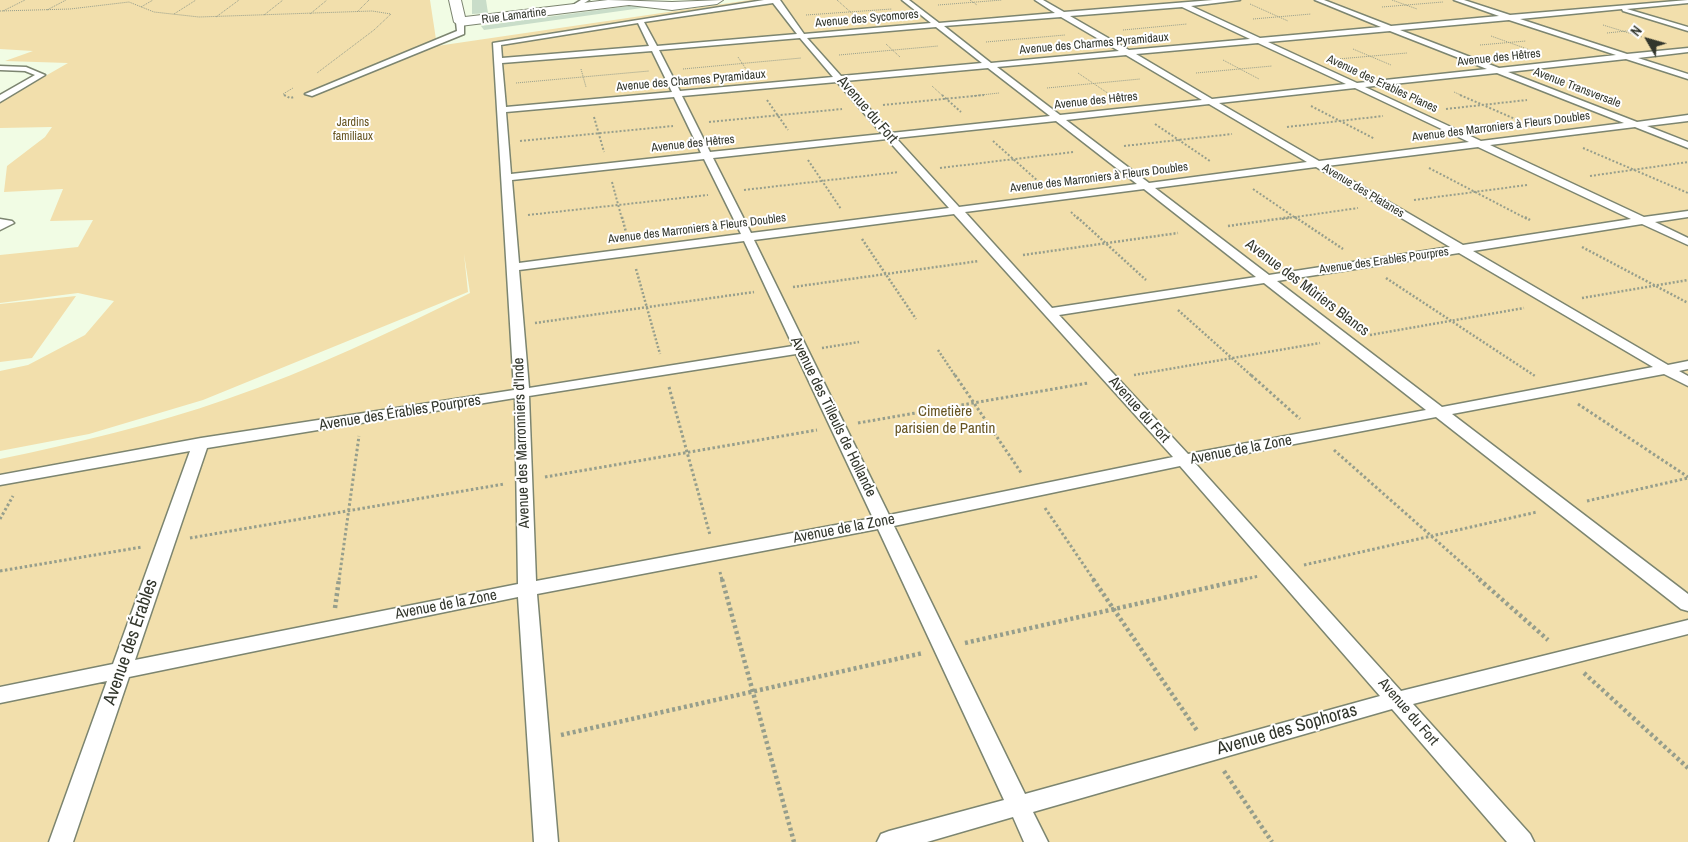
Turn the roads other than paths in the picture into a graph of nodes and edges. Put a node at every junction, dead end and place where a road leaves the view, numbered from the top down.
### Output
1 (455, 0) edge
2 (717, 0) edge
3 (776, 0) edge
4 (904, 0) edge
5 (1038, 0) edge
6 (1174, 0) edge
7 (1237, 0) edge
8 (1318, 0) edge
9 (1457, 0) edge
10 (1591, 0) edge
11 (1688, 1) edge
12 (583, 4) edge
13 (1183, 4) junction
14 (1616, 8) junction
15 (1062, 14) junction
16 (1509, 18) junction
17 (640, 21) junction
18 (460, 22) junction
19 (937, 24) junction
20 (1390, 29) junction
21 (1688, 29) edge
22 (801, 35) junction
23 (1262, 41) junction
24 (654, 48) junction
25 (1688, 50) edge
26 (1128, 53) junction
27 (1629, 57) junction
28 (498, 61) junction
29 (990, 66) junction
30 (0, 68) edge
31 (1498, 71) junction
32 (1688, 78) edge
33 (840, 79) junction
34 (1356, 86) junction
35 (309, 94) road end
36 (678, 95) junction
37 (0, 99) edge
38 (1211, 101) junction
39 (502, 110) junction
40 (1058, 118) junction
41 (1688, 118) edge
42 (1636, 125) junction
43 (889, 136) junction
44 (1478, 143) junction
45 (1688, 145) edge
46 (705, 155) junction
47 (1318, 164) junction
48 (507, 176) junction
49 (1145, 186) junction
50 (957, 211) junction
51 (1688, 214) edge
52 (1642, 220) junction
53 (0, 222) edge
54 (0, 227) edge
55 (747, 236) junction
56 (1688, 242) edge
57 (1462, 249) junction
58 (513, 268) junction
59 (1268, 278) junction
60 (1050, 312) junction
61 (800, 350) junction
62 (1688, 365) edge
63 (1667, 369) junction
64 (1688, 382) edge
65 (522, 395) junction
66 (1441, 412) junction
67 (201, 443) junction
68 (1184, 460) junction
69 (0, 480) edge
70 (884, 522) junction
71 (526, 589) junction
72 (1688, 604) edge
73 (1688, 627) edge
74 (121, 672) junction
75 (0, 695) edge
76 (1396, 700) junction
77 (1019, 805) junction
78 (61, 842) edge
79 (546, 842) edge
80 (889, 842) edge
81 (1036, 842) edge
82 (1522, 842) edge

1 - 18 street
2 - 12 street, Rue Lamartine
3 - 17 lane
3 - 22 lane, Avenue du Fort
4 - 19 lane, Avenue des Mûriers Blancs
5 - 15 lane, Avenue des Platanes
6 - 13 lane, Avenue des Erables Planes
7 - 13 lane, Avenue des Sycomores
8 - 20 lane, Avenue Transversale
9 - 16 lane
10 - 14 lane
11 - 14 lane, Avenue des Charmes Pyramidaux
12 - 18 street, Rue Lamartine
13 - 15 lane, Avenue des Sycomores
13 - 23 lane, Avenue des Erables Planes
14 - 16 lane, Avenue des Charmes Pyramidaux
14 - 21 lane
15 - 19 lane, Avenue des Sycomores
15 - 26 lane, Avenue des Platanes
16 - 20 lane, Avenue des Charmes Pyramidaux
16 - 27 lane
17 - 24 lane, Avenue des Tilleuls de Hollande
17 - 28 lane, Avenue des Marronniers d'Inde
18 - 35 lane
19 - 22 lane, Avenue des Sycomores
19 - 29 lane, Avenue des Mûriers Blancs
20 - 23 lane, Avenue des Charmes Pyramidaux
20 - 31 lane, Avenue Transversale
22 - 24 lane, Avenue des Sycomores
22 - 33 lane, Avenue du Fort
23 - 26 lane, Avenue des Charmes Pyramidaux
23 - 34 lane, Avenue des Erables Planes
24 - 28 lane, Avenue des Sycomores
24 - 36 lane, Avenue des Tilleuls de Hollande
25 - 27 lane, Avenue des Hêtres
26 - 29 lane, Avenue des Charmes Pyramidaux
26 - 38 lane, Avenue des Platanes
27 - 31 lane, Avenue des Hêtres
27 - 32 lane
28 - 39 lane, Avenue des Marronniers d'Inde
29 - 33 lane, Avenue des Charmes Pyramidaux
29 - 40 lane, Avenue des Mûriers Blancs
30 - 37 lane
31 - 34 lane, Avenue des Hêtres
31 - 42 lane, Avenue Transversale
33 - 36 lane, Avenue des Charmes Pyramidaux
33 - 43 lane, Avenue du Fort
34 - 38 lane, Avenue des Hêtres
34 - 44 lane, Avenue des Erables Planes
36 - 39 lane, Avenue des Charmes Pyramidaux
36 - 46 lane, Avenue des Tilleuls de Hollande
38 - 40 lane, Avenue des Hêtres
38 - 47 lane, Avenue des Platanes
39 - 48 lane, Avenue des Marronniers d'Inde
40 - 43 lane, Avenue des Hêtres
40 - 49 lane, Avenue des Mûriers Blancs
41 - 42 lane, Avenue des Marroniers à Fleurs Doubles
42 - 44 lane, Avenue des Marroniers à Fleurs Doubles
42 - 45 lane, Avenue Transversale
43 - 46 lane, Avenue des Hêtres
43 - 50 lane, Avenue du Fort
44 - 47 lane, Avenue des Marroniers à Fleurs Doubles
44 - 52 lane, Avenue des Erables Planes
46 - 48 lane, Avenue des Hêtres
46 - 55 lane, Avenue des Tilleuls de Hollande
47 - 49 lane, Avenue des Marroniers à Fleurs Doubles
47 - 57 lane, Avenue des Platanes
48 - 58 lane, Avenue des Marronniers d'Inde
49 - 50 lane, Avenue des Marroniers à Fleurs Doubles
49 - 59 lane, Avenue des Mûriers Blancs
50 - 55 lane, Avenue des Marroniers à Fleurs Doubles
50 - 60 lane, Avenue du Fort
51 - 52 lane, Avenue des Erables Pourpres
52 - 56 lane, Avenue des Erables Planes
52 - 57 lane, Avenue des Erables Pourpres
53 - 54 lane
55 - 58 lane, Avenue des Marroniers à Fleurs Doubles
55 - 61 lane, Avenue des Tilleuls de Hollande
57 - 59 lane, Avenue des Erables Pourpres
57 - 63 lane, Avenue des Platanes
58 - 65 lane, Avenue des Marronniers d'Inde
59 - 60 lane, Avenue des Erables Pourpres
59 - 66 lane, Avenue des Mûriers Blancs
60 - 68 lane, Avenue du Fort
61 - 65 lane, Avenue des Érables Pourpres
61 - 70 lane, Avenue des Tilleuls de Hollande
62 - 63 lane, Avenue de la Zone
63 - 64 lane, Avenue des Platanes
63 - 66 lane, Avenue de la Zone
65 - 67 lane, Avenue des Érables Pourpres
65 - 71 lane, Avenue des Marronniers d'Inde
66 - 68 lane, Avenue de la Zone
66 - 72 lane, Avenue des Mûriers Blancs
67 - 69 lane, Avenue des Érables Pourpres
67 - 74 lane, Avenue des Érables
68 - 70 lane, Avenue de la Zone
68 - 76 lane, Avenue du Fort
70 - 71 lane, Avenue de la Zone
70 - 77 lane, Avenue des Tilleuls de Hollande
71 - 74 lane, Avenue de la Zone
71 - 79 lane, Avenue des Marronniers d'Inde
73 - 76 lane, Avenue des Sophoras
74 - 75 lane, Avenue de la Zone
74 - 78 lane, Avenue des Érables
76 - 77 lane, Avenue des Sophoras
76 - 82 lane, Avenue du Fort
77 - 80 lane, Avenue des Sophoras
77 - 81 lane, Avenue des Tilleuls de Hollande

